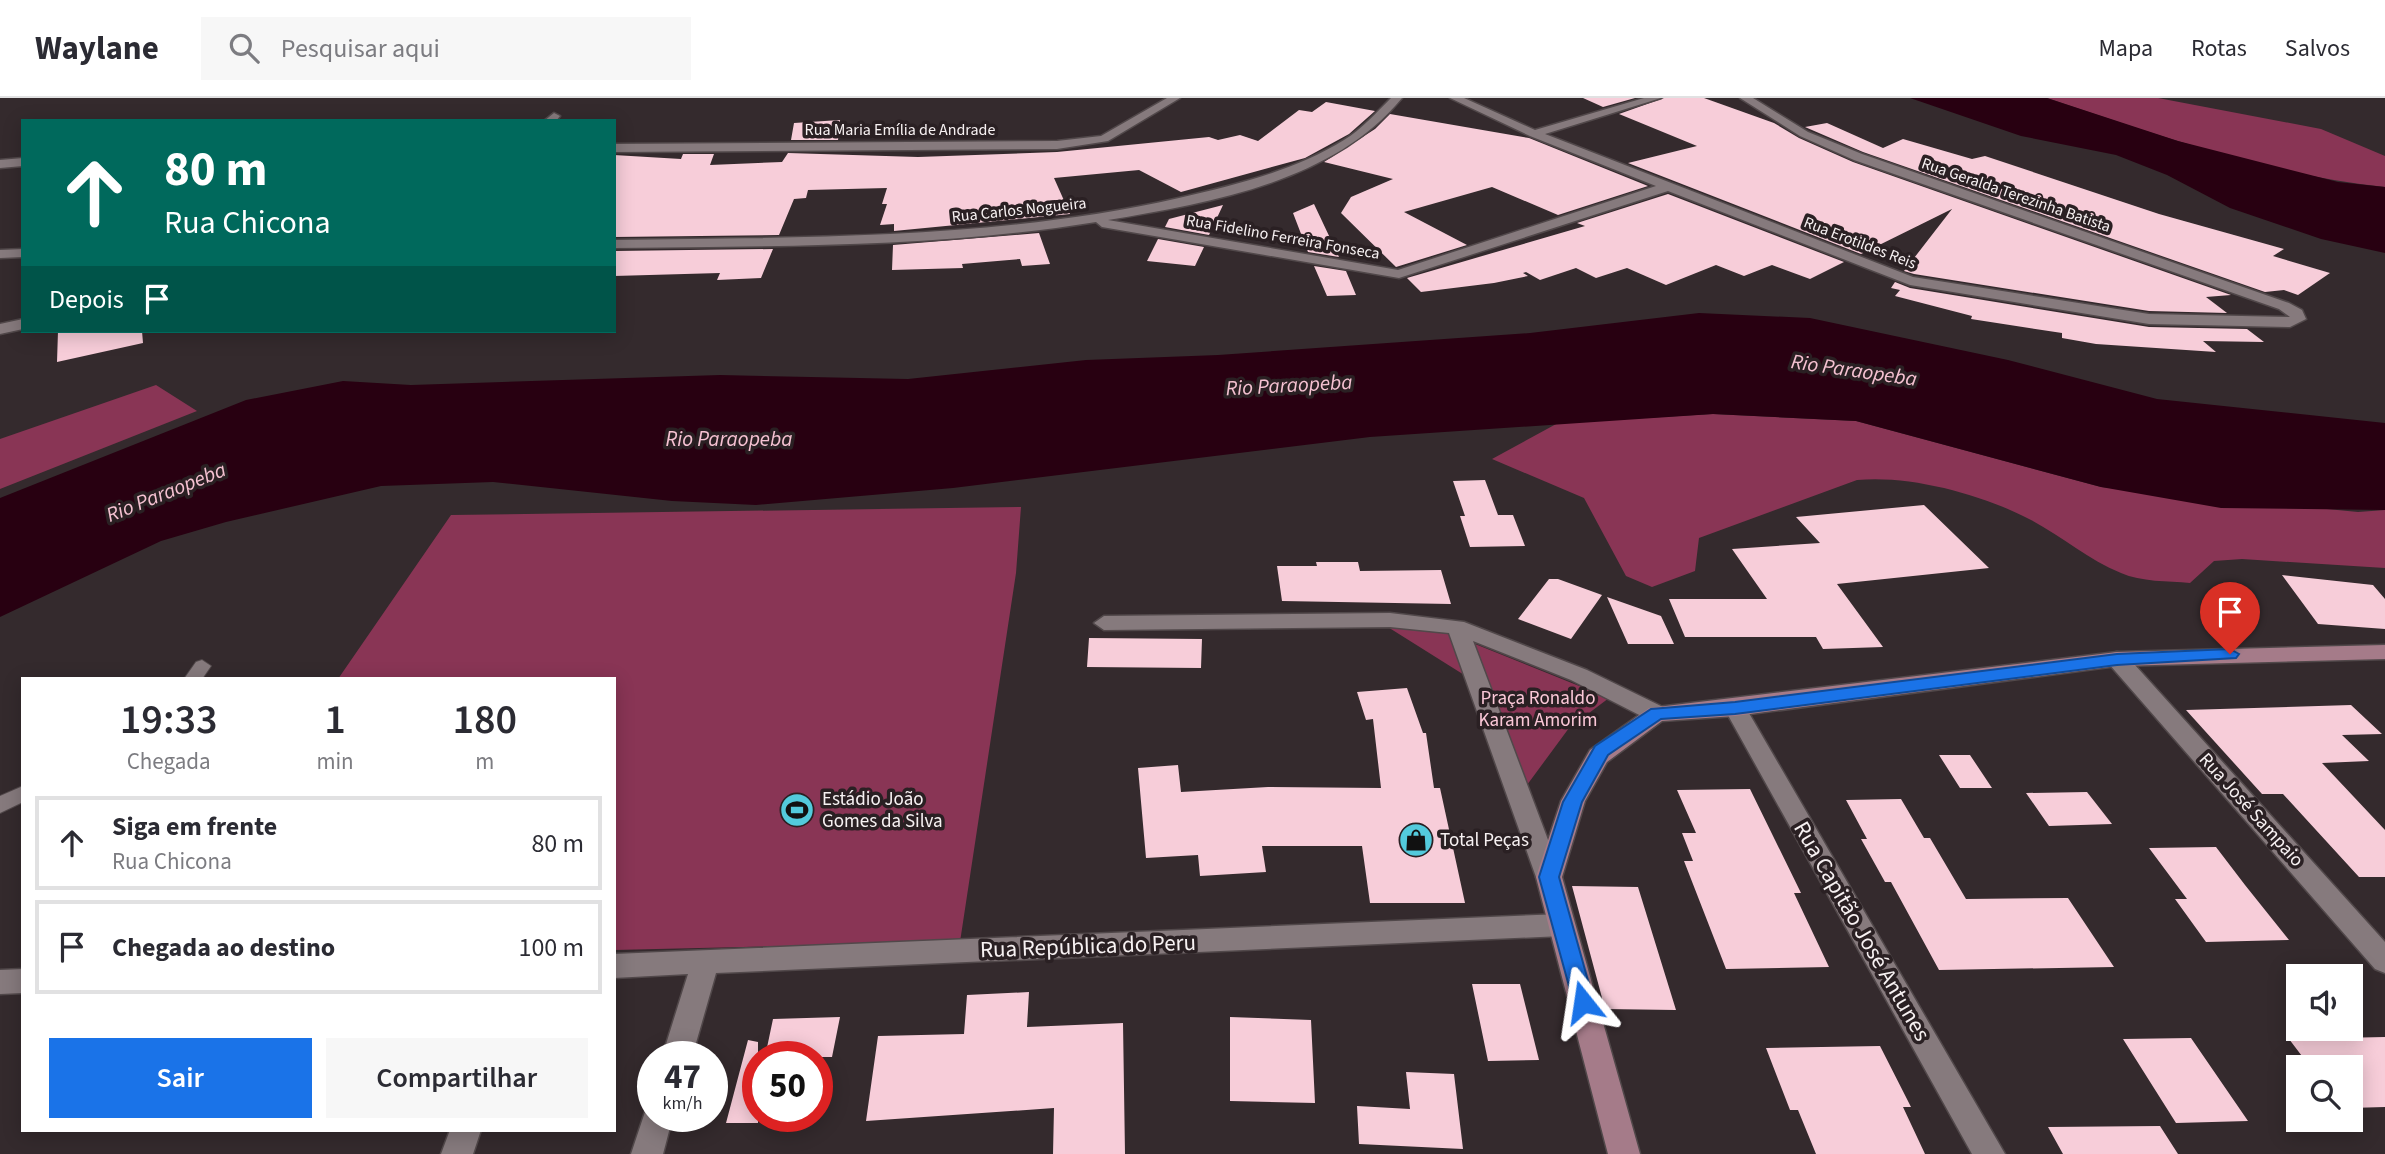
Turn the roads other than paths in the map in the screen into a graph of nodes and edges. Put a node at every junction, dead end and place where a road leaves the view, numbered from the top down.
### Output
1 (1175, 98) edge
2 (1397, 98) edge
3 (1455, 98) edge
4 (1656, 98) edge
5 (1745, 98) edge
6 (1534, 134) junction
7 (616, 148) edge
8 (21, 162) edge
9 (0, 164) edge
10 (1670, 186) junction
11 (1087, 220) junction
12 (616, 244) edge
13 (21, 253) edge
14 (0, 254) edge
15 (2284, 306) joint
16 (21, 324) edge
17 (0, 329) edge
18 (1104, 623) dead end
19 (1457, 627) junction
20 (2385, 652) edge
21 (2117, 659) junction
22 (1735, 708) junction
23 (1657, 714) junction
24 (21, 794) edge
25 (0, 805) edge
26 (1549, 877) junction
27 (1562, 925) junction
28 (706, 961) junction
29 (2385, 961) edge
30 (616, 966) edge
31 (21, 981) edge
32 (0, 982) edge
33 (682, 1041) edge
34 (465, 1132) edge
35 (654, 1132) edge
36 (457, 1154) edge
37 (647, 1154) edge
38 (1625, 1154) edge
39 (1989, 1154) edge

1 - 7 street, Rua Maria Emília de Andrade
2 - 11 street, Rua Carlos Nogueira
3 - 6 street, Rua Erotildes Reis
4 - 6 street
5 - 15 street, Rua Geralda Terezinha Batista
6 - 10 street, Rua Erotildes Reis
8 - 9 street
10 - 11 street, Rua Fidelino Ferreira Fonseca
10 - 15 street, Rua Erotildes Reis
11 - 12 street, Rua Carlos Nogueira
13 - 14 street
16 - 17 street
18 - 19 street
19 - 23 street
19 - 26 street
20 - 21 main road
21 - 22 main road
21 - 29 street, Rua José Sampaio
22 - 23 main road
22 - 39 street, Rua Capitão José Antunes
23 - 26 main road
24 - 25 lane
26 - 27 main road
27 - 28 street, Rua República do Peru
27 - 38 main road
28 - 30 street, Rua República do Peru
28 - 33 street
31 - 32 street
34 - 36 street
35 - 37 street

